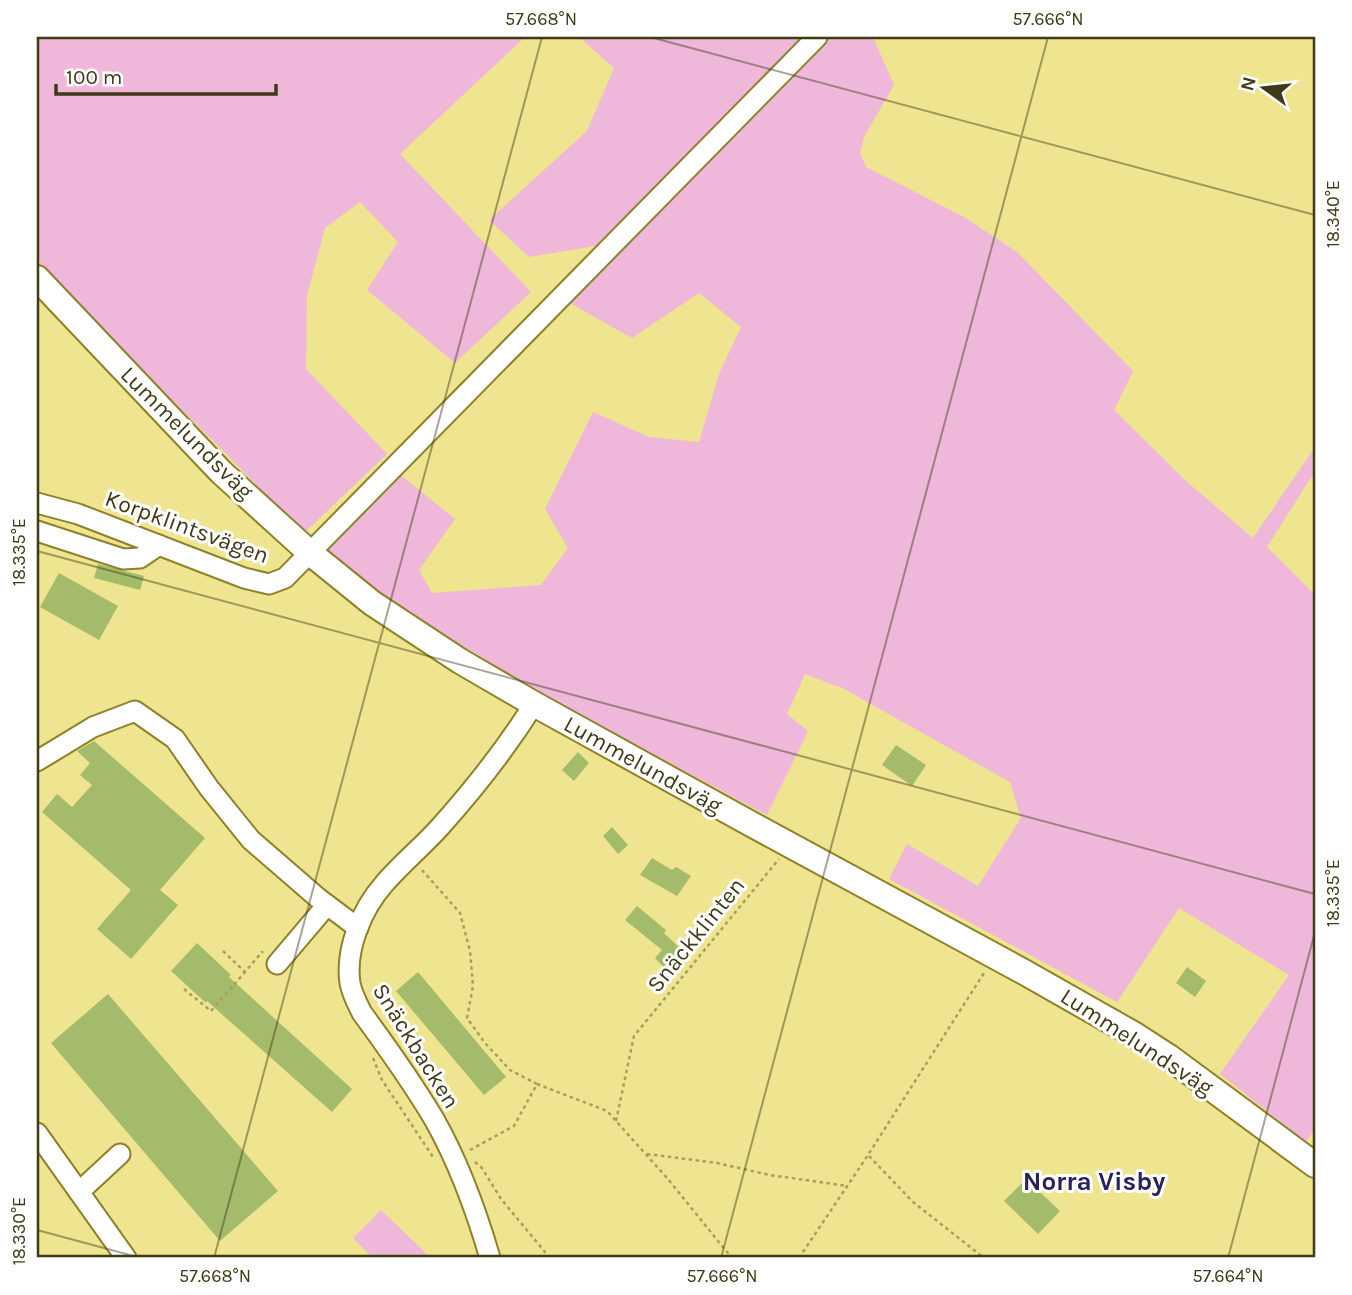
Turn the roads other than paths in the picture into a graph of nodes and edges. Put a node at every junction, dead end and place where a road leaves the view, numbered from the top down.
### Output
1 (817, 37) edge
2 (37, 278) edge
3 (37, 503) edge
4 (78, 514) junction
5 (37, 531) edge
6 (65, 540) junction
7 (159, 545) junction
8 (309, 552) junction
9 (534, 704) junction
10 (37, 761) edge
11 (327, 905) junction
12 (358, 928) junction
13 (277, 964) road end
14 (37, 1133) edge
15 (120, 1154) dead end
16 (1315, 1165) edge
17 (79, 1192) junction
18 (126, 1258) edge
19 (490, 1258) edge

1 - 8 street, Korpklintsvägen
2 - 8 main road, Lummelundsväg
3 - 4 street, Korpklintsvägen
4 - 6 street
4 - 7 street, Korpklintsvägen
5 - 6 street
6 - 7 street
7 - 8 street, Korpklintsvägen
8 - 9 main road, Lummelundsväg
9 - 12 street, Snäckbacken
9 - 16 main road, Lummelundsväg
10 - 11 street
11 - 12 street
11 - 13 street
12 - 19 street, Snäckbacken
14 - 17 street
15 - 17 street
17 - 18 street

